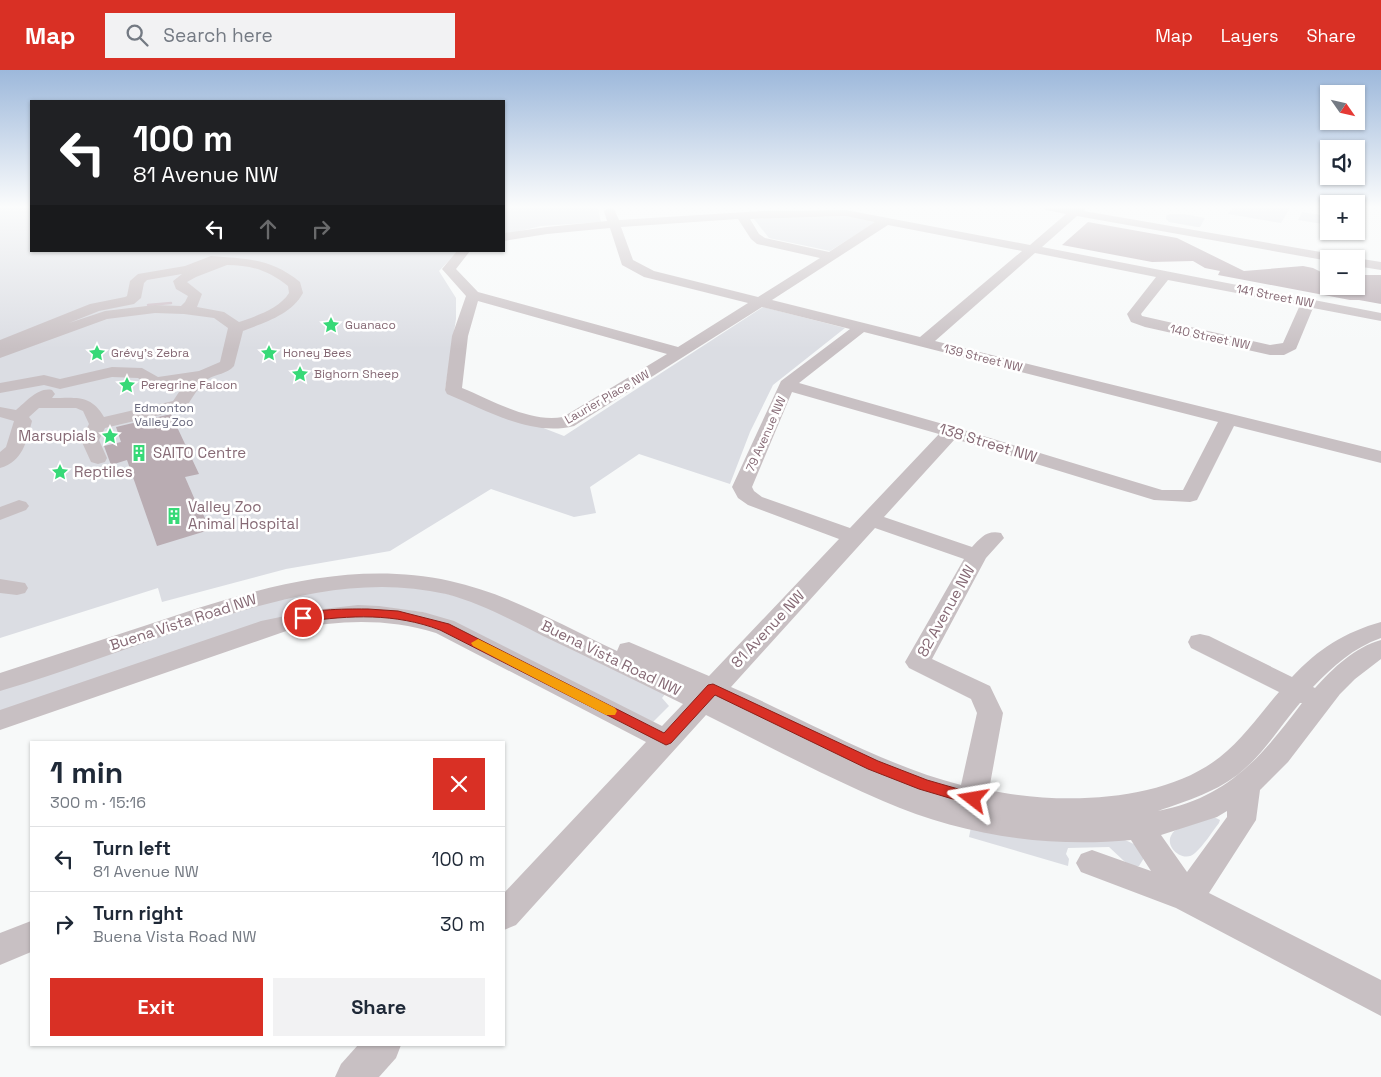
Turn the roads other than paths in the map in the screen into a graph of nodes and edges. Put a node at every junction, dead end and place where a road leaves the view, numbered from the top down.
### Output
1 (461, 255) edge
2 (625, 255) edge
3 (825, 255) edge
4 (1027, 255) edge
5 (1065, 255) edge
6 (830, 256) joint
7 (218, 257) edge
8 (1365, 263) edge
9 (1381, 266) edge
10 (1165, 274) junction
11 (473, 295) junction
12 (760, 300) junction
13 (1308, 303) junction
14 (190, 305) junction
15 (122, 308) junction
16 (1381, 317) edge
17 (862, 327) junction
18 (236, 328) junction
19 (49, 330) junction
20 (922, 343) junction
21 (0, 346) edge
22 (0, 353) edge
23 (680, 353) junction
24 (202, 376) junction
25 (60, 384) junction
26 (787, 385) junction
27 (0, 388) edge
28 (35, 403) junction
29 (0, 412) edge
30 (19, 416) junction
31 (1228, 419) junction
32 (98, 424) junction
33 (951, 432) junction
34 (1381, 457) edge
35 (98, 458) dead end
36 (0, 462) edge
37 (862, 528) junction
38 (993, 538) dead end
39 (976, 556) junction
40 (1381, 630) edge
41 (1200, 642) dead end
42 (1381, 648) edge
43 (0, 669) edge
44 (0, 682) edge
45 (707, 695) junction
46 (1308, 695) junction
47 (0, 720) edge
48 (666, 740) junction
49 (1246, 787) junction
50 (973, 799) junction
51 (1131, 816) junction
52 (1092, 863) dead end
53 (1187, 898) junction
54 (505, 914) edge
55 (1381, 999) edge
56 (382, 1046) edge
57 (354, 1077) edge

1 - 11 street
2 - 12 street, 139 Street NW
3 - 6 street
4 - 20 street
5 - 10 street, 141 Street NW
6 - 12 street, Laurier Place NW
7 - 14 street
7 - 15 street
7 - 18 street
8 - 9 street
10 - 13 street, 141 Street NW
10 - 13 street, 140 Street NW
11 - 23 street
11 - 23 street, Laurier Place NW
12 - 17 street, 139 Street NW
12 - 23 street, Laurier Place NW
13 - 16 street, 141 Street NW
14 - 15 street
14 - 18 street
15 - 19 street
17 - 20 street, 139 Street NW
17 - 26 street, 79 Avenue NW
18 - 24 street
19 - 21 street
19 - 22 street
20 - 31 street, 139 Street NW
24 - 25 street
24 - 32 street
25 - 27 street
25 - 28 street
26 - 33 street, 138 Street NW
26 - 37 street, 79 Avenue NW
28 - 30 street
28 - 32 street
29 - 30 street
30 - 36 street
31 - 33 street, 138 Street NW
31 - 34 street, 139 Street NW
32 - 35 street
33 - 37 street, 81 Avenue NW
37 - 39 street
37 - 45 street, 81 Avenue NW
38 - 39 street, 82 Avenue NW
39 - 50 street, 82 Avenue NW
40 - 46 street, Buena Vista Road NW
41 - 46 street
42 - 46 street, Buena Vista Road NW
43 - 45 street, Buena Vista Road NW
44 - 45 street, Buena Vista Road NW
45 - 48 street, 81 Avenue NW
45 - 50 street, Buena Vista Road NW
45 - 51 street, Buena Vista Road NW
46 - 49 street, Buena Vista Road NW
46 - 51 street, Buena Vista Road NW
47 - 48 street, Buena Vista Road NW
48 - 54 street, 81 Avenue NW
49 - 51 street, Buena Vista Road NW
49 - 53 street
50 - 51 street, Buena Vista Road NW
51 - 53 street
52 - 53 street
53 - 55 street
56 - 57 street

